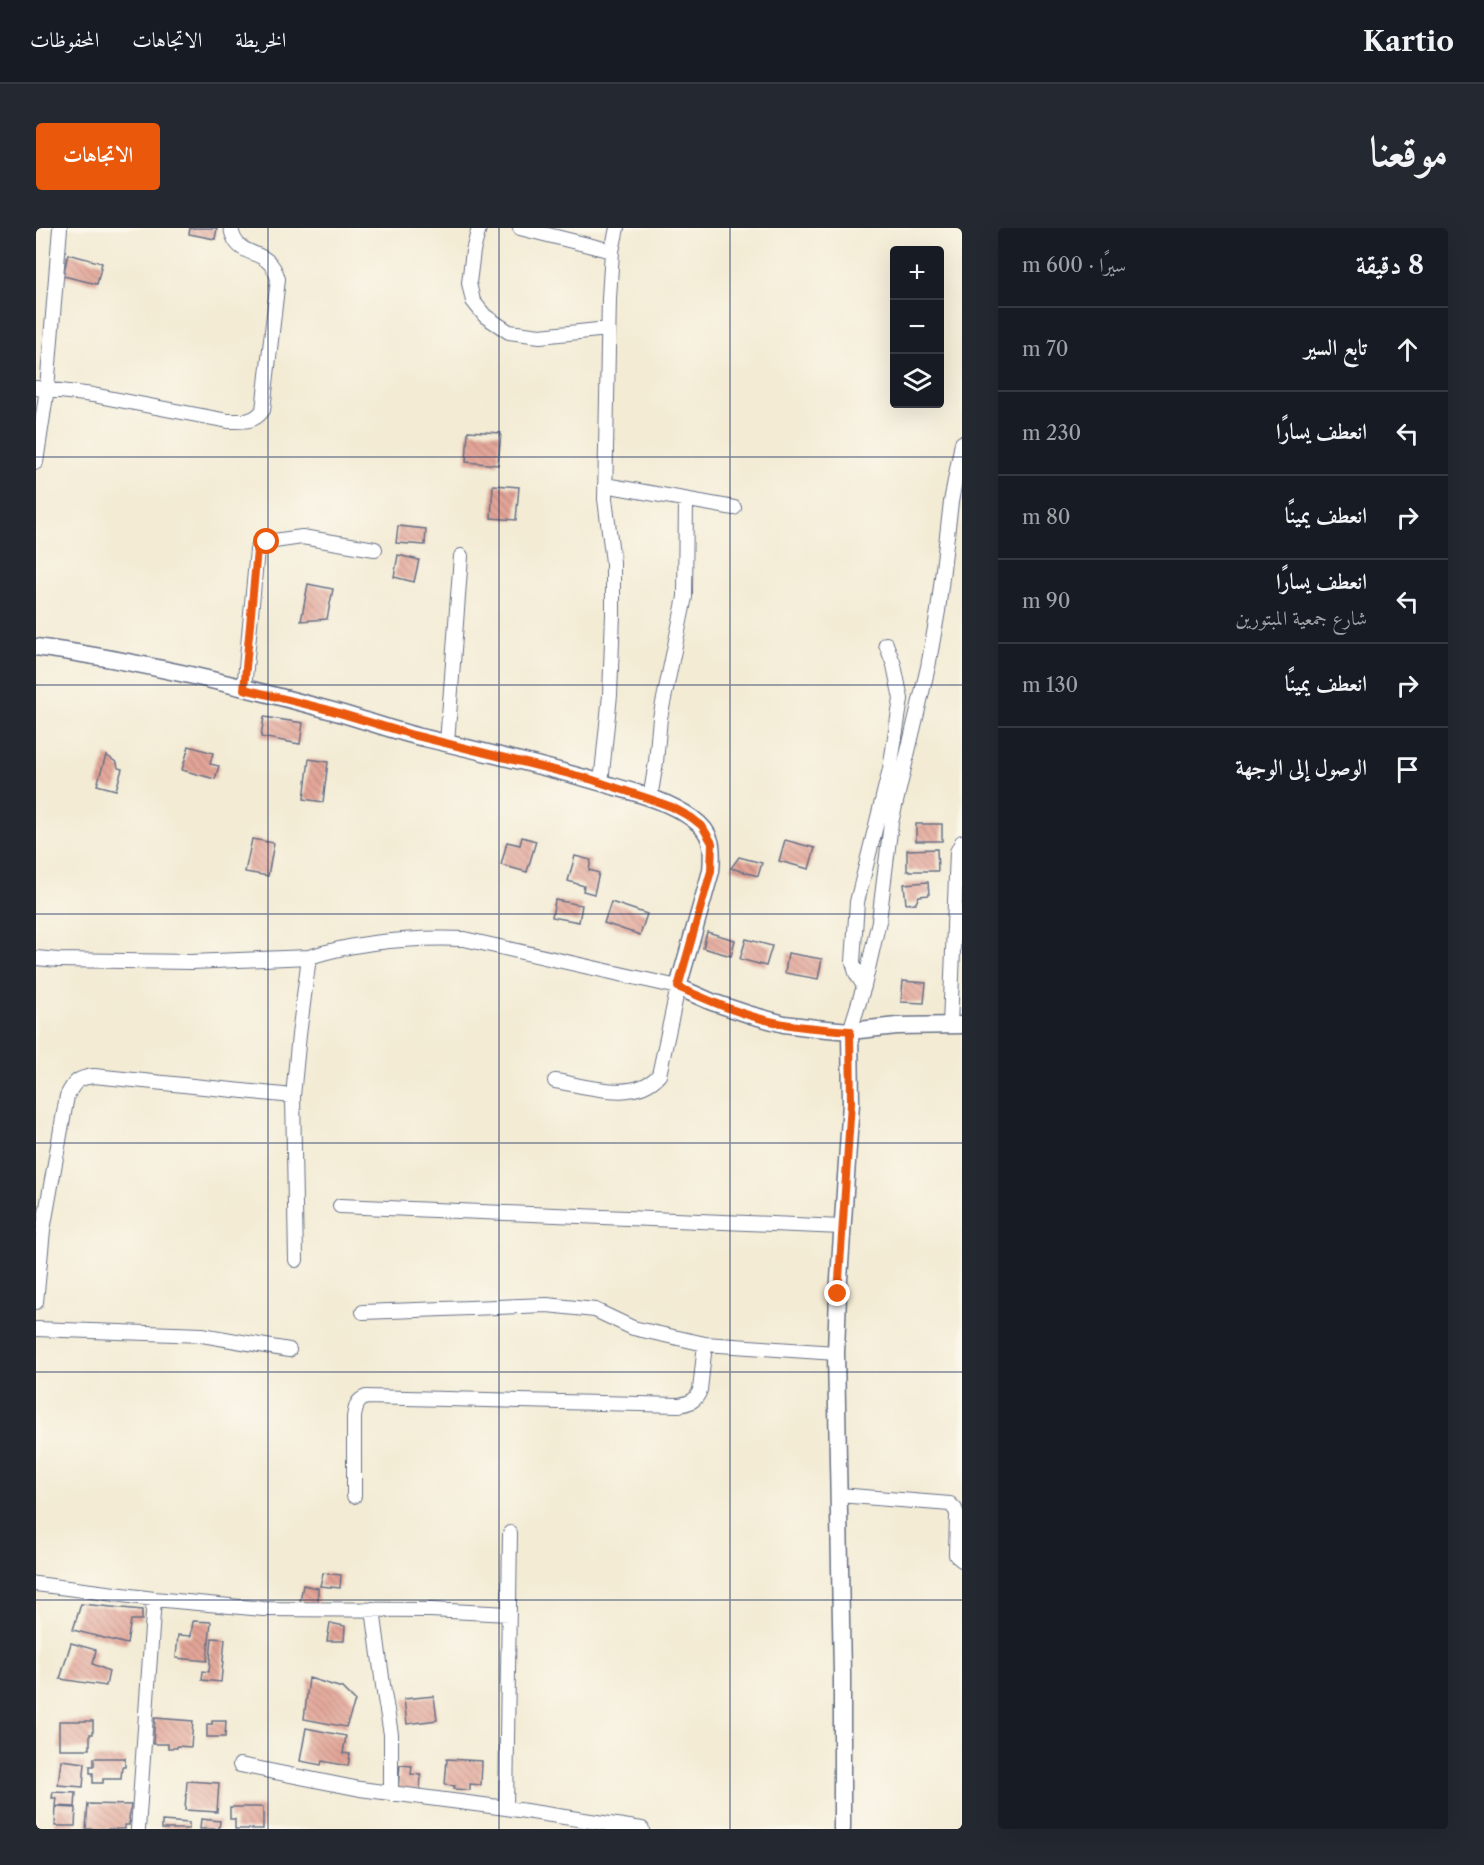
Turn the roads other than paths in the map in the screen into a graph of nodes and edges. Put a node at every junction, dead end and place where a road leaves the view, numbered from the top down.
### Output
1 (60, 228) edge
2 (231, 228) edge
3 (479, 228) edge
4 (519, 228) edge
5 (617, 228) edge
6 (612, 251) junction
7 (608, 329) junction
8 (41, 388) edge
9 (962, 443) edge
10 (36, 462) edge
11 (605, 485) junction
12 (686, 500) junction
13 (734, 508) dead end
14 (375, 549) dead end
15 (461, 556) dead end
16 (886, 644) dead end
17 (36, 647) edge
18 (244, 689) junction
19 (447, 743) junction
20 (601, 783) junction
21 (650, 799) junction
22 (962, 842) edge
23 (309, 957) junction
24 (36, 958) edge
25 (864, 986) junction
26 (678, 987) junction
27 (956, 1025) edge
28 (850, 1031) junction
29 (555, 1081) dead end
30 (293, 1096) junction
31 (340, 1206) dead end
32 (842, 1227) junction
33 (39, 1230) edge
34 (296, 1260) dead end
35 (36, 1302) edge
36 (363, 1312) dead end
37 (36, 1329) edge
38 (705, 1344) junction
39 (289, 1350) dead end
40 (836, 1353) junction
41 (839, 1495) junction
42 (354, 1496) dead end
43 (510, 1533) dead end
44 (962, 1560) edge
45 (36, 1584) edge
46 (154, 1599) junction
47 (372, 1610) junction
48 (509, 1614) junction
49 (240, 1765) dead end
50 (392, 1794) junction
51 (506, 1808) junction
52 (138, 1829) edge
53 (642, 1829) edge
54 (842, 1829) edge

1 - 8 street
2 - 8 street
3 - 7 street
4 - 6 street
5 - 6 street
6 - 7 street
7 - 11 street
8 - 10 street
9 - 25 street
11 - 12 street
11 - 20 street
12 - 13 street
12 - 21 street
14 - 18 street
15 - 19 street
16 - 25 street
17 - 18 street
18 - 19 street
19 - 20 street
20 - 21 street
21 - 26 street
22 - 27 street
23 - 24 street
23 - 26 street
23 - 30 street
25 - 28 street
26 - 28 street
26 - 29 street
27 - 28 street
28 - 32 street
30 - 33 street
30 - 34 street
31 - 32 street
32 - 40 street
33 - 35 street
36 - 38 street
37 - 39 street
38 - 40 street
38 - 42 street
40 - 41 street
41 - 44 street
41 - 54 street
43 - 48 street
45 - 46 street
46 - 47 street
46 - 52 street
47 - 48 street
47 - 50 street
48 - 51 street
49 - 50 street
50 - 51 street
51 - 53 street

